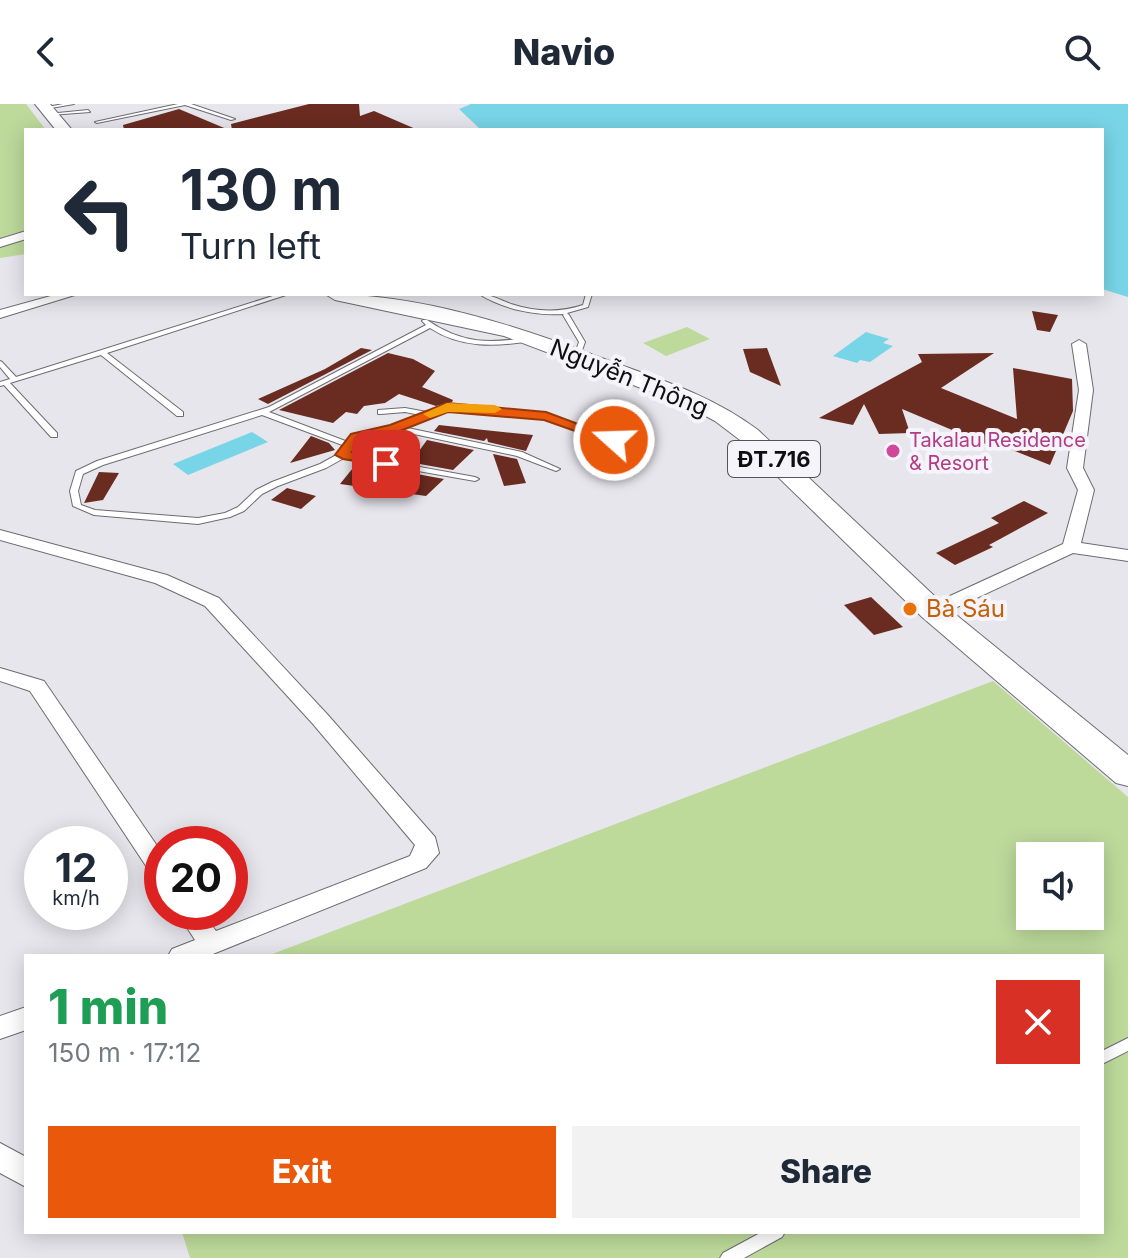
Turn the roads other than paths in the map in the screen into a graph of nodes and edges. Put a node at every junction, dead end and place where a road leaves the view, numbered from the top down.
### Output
1 (72, 104) edge
2 (186, 104) edge
3 (83, 106) edge
4 (46, 109) edge
5 (88, 111) junction
6 (233, 119) dead end
7 (97, 122) junction
8 (62, 128) edge
9 (100, 128) edge
10 (24, 236) edge
11 (0, 243) edge
12 (24, 250) edge
13 (0, 254) edge
14 (63, 296) edge
15 (280, 296) edge
16 (346, 296) edge
17 (486, 296) edge
18 (588, 296) edge
19 (3, 310) edge
20 (566, 315) junction
21 (429, 318) junction
22 (1079, 344) dead end
23 (103, 353) junction
24 (577, 356) junction
25 (0, 363) edge
26 (7, 382) edge
27 (262, 412) junction
28 (381, 412) dead end
29 (180, 414) dead end
30 (428, 415) junction
31 (395, 428) junction
32 (54, 435) dead end
33 (614, 440) dead end
34 (349, 445) junction
35 (343, 455) junction
36 (556, 469) dead end
37 (475, 479) dead end
38 (0, 535) edge
39 (1071, 547) junction
40 (1128, 556) edge
41 (933, 611) junction
42 (0, 674) edge
43 (1128, 774) edge
44 (144, 845) edge
45 (201, 930) edge
46 (211, 944) junction
47 (186, 954) edge
48 (24, 1019) edge
49 (0, 1028) edge
50 (1128, 1044) edge
51 (1104, 1057) edge
52 (0, 1157) edge
53 (24, 1172) edge
54 (773, 1234) edge
55 (728, 1258) edge

1 - 4 lane
2 - 6 lane
2 - 7 lane
3 - 5 lane
4 - 5 lane
4 - 8 main road
5 - 7 lane
7 - 9 lane
10 - 11 street
12 - 13 street
14 - 19 street
15 - 23 lane
16 - 21 main road, Nguyễn Thông / ĐT.716
17 - 20 lane
18 - 20 lane
20 - 24 lane
21 - 24 main road, Nguyễn Thông / ĐT.716
21 - 27 lane
22 - 39 street
23 - 26 lane
23 - 29 lane
24 - 41 main road, Nguyễn Thông / ĐT.716
25 - 26 lane
26 - 32 lane
27 - 34 lane
27 - 35 lane
28 - 30 lane
30 - 31 lane
30 - 33 lane
31 - 34 lane
31 - 36 lane
34 - 35 lane
35 - 37 lane
38 - 46 street
39 - 40 street
39 - 41 street
41 - 43 main road, Nguyễn Thông / ĐT.716
42 - 44 street
45 - 46 street
46 - 47 street
48 - 49 street
50 - 51 lane
52 - 53 street
54 - 55 lane

